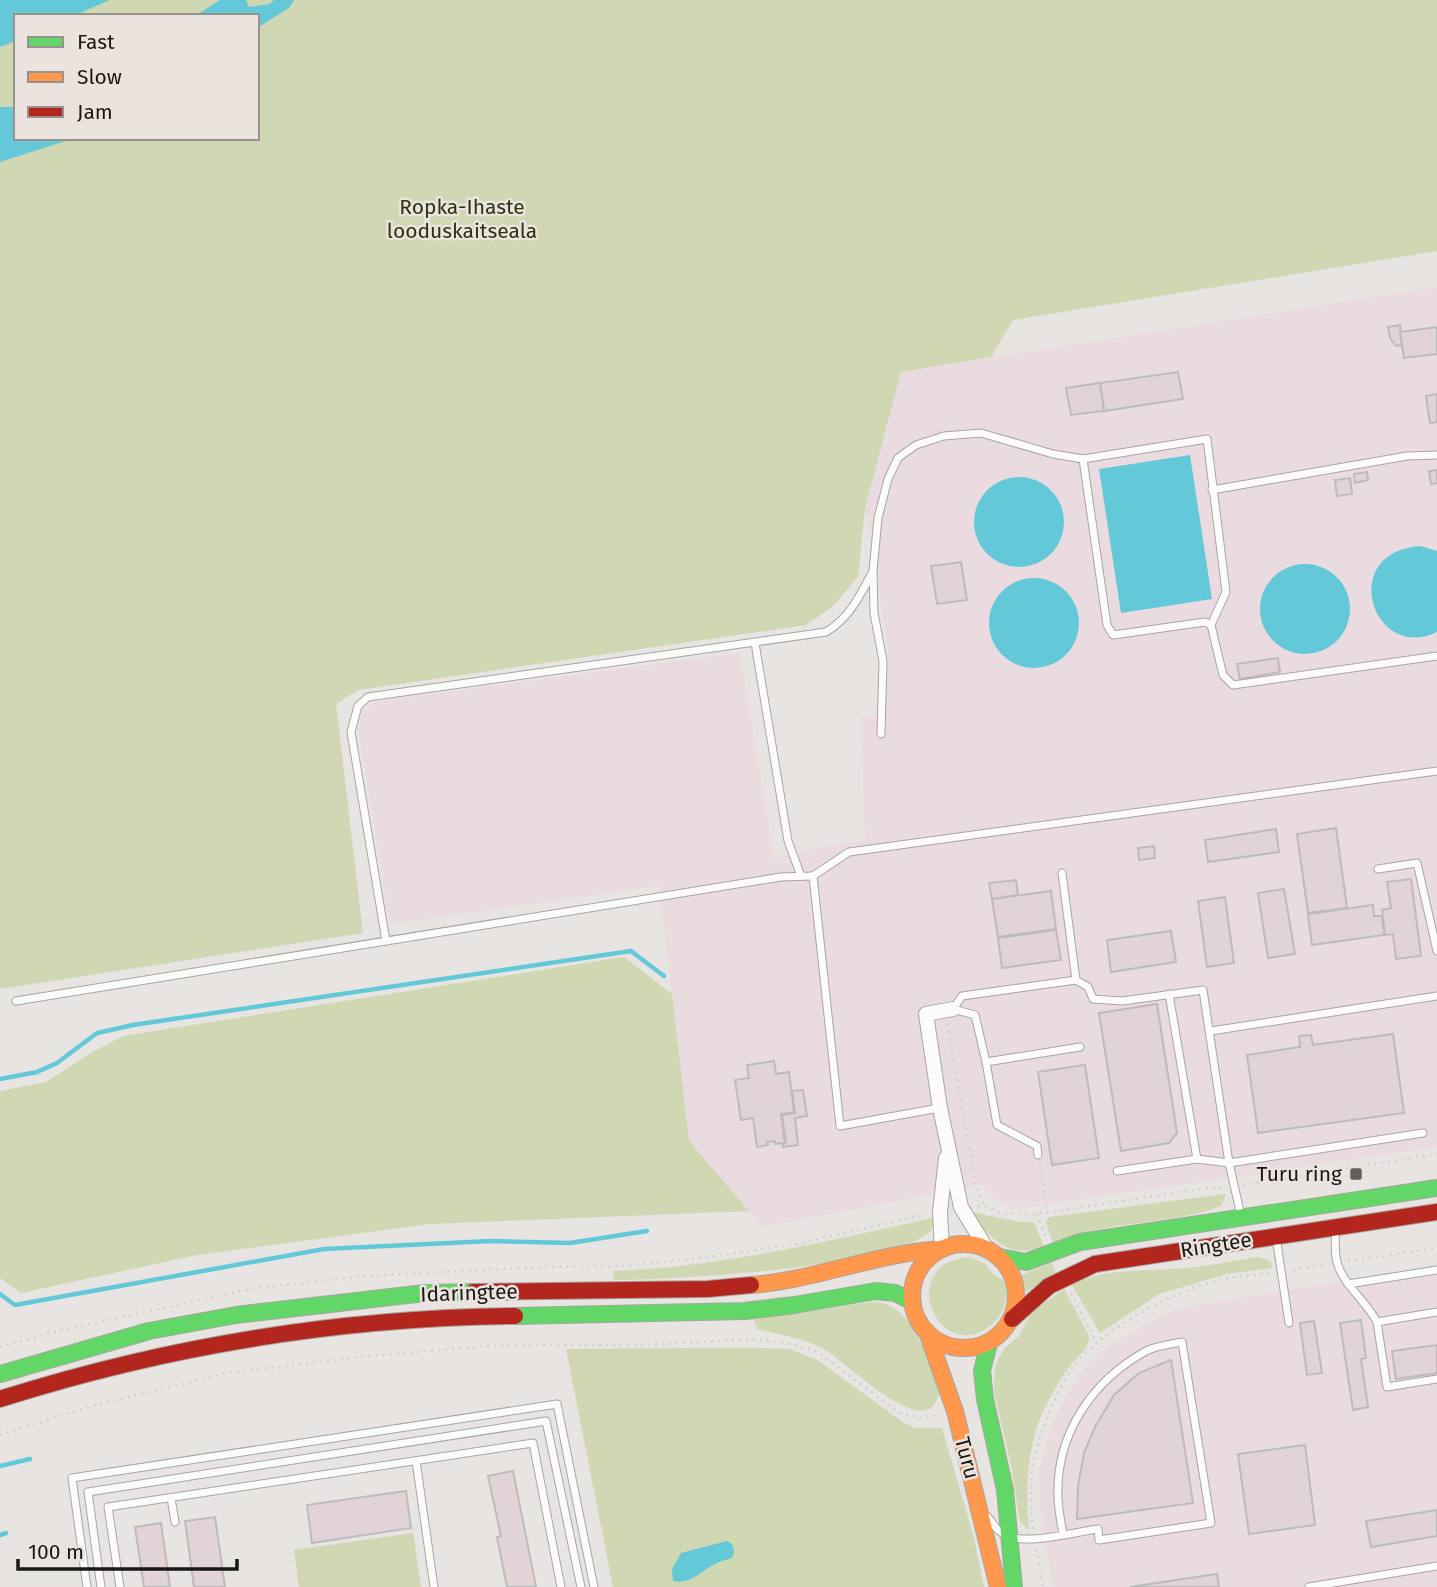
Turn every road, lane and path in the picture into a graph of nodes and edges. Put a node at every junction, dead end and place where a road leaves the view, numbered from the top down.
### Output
1 (1437, 455) edge
2 (1083, 459) junction
3 (1212, 490) junction
4 (873, 571) junction
5 (1211, 625) junction
6 (755, 643) junction
7 (1437, 656) edge
8 (881, 734) dead end
9 (1437, 771) edge
10 (1378, 869) dead end
11 (1062, 873) dead end
12 (801, 876) junction
13 (813, 876) junction
14 (386, 941) junction
15 (1437, 951) edge
16 (1076, 980) junction
17 (1170, 995) junction
18 (1437, 996) edge
19 (16, 1001) dead end
20 (949, 1010) junction
21 (1211, 1031) junction
22 (1080, 1047) dead end
23 (986, 1062) junction
24 (940, 1108) junction
25 (1423, 1133) dead end
26 (947, 1143) junction
27 (1437, 1154) edge
28 (1038, 1155) joint
29 (1196, 1159) junction
30 (1230, 1163) junction
31 (1118, 1171) dead end
32 (1234, 1187) junction
33 (1437, 1188) edge
34 (984, 1206) junction
35 (961, 1207) junction
36 (940, 1212) junction
37 (1047, 1212) junction
38 (1437, 1212) edge
39 (1037, 1213) junction
40 (1241, 1218) junction
41 (1335, 1228) junction
42 (1276, 1236) junction
43 (1048, 1243) dead end
44 (1437, 1248) edge
45 (942, 1249) junction
46 (992, 1252) junction
47 (1337, 1263) junction
48 (1437, 1270) edge
49 (1281, 1272) junction
50 (1348, 1284) junction
51 (1068, 1288) dead end
52 (913, 1303) junction
53 (1437, 1312) edge
54 (1012, 1319) junction
55 (1377, 1322) junction
56 (1289, 1323) dead end
57 (927, 1332) junction
58 (989, 1343) junction
59 (1097, 1343) junction
60 (0, 1347) edge
61 (0, 1374) edge
62 (1437, 1379) edge
63 (0, 1399) edge
64 (954, 1411) junction
65 (0, 1435) edge
66 (416, 1461) junction
67 (973, 1479) junction
68 (171, 1498) junction
69 (175, 1522) dead end
70 (435, 1533) dead end
71 (426, 1534) junction
72 (1063, 1534) junction
73 (1009, 1537) junction
74 (1034, 1539) junction
75 (1437, 1566) edge
76 (87, 1587) edge
77 (101, 1587) edge
78 (120, 1587) edge
79 (434, 1587) edge
80 (561, 1587) edge
81 (580, 1587) edge
82 (594, 1587) edge
83 (999, 1587) edge
84 (1014, 1587) edge
85 (1043, 1587) edge
86 (1309, 1587) edge

1 - 3 lane
2 - 3 lane
2 - 4 lane
2 - 5 lane
3 - 5 lane
4 - 6 lane
4 - 8 lane
5 - 7 lane
6 - 12 lane
6 - 14 lane
9 - 13 lane
10 - 15 lane
11 - 16 lane
12 - 13 lane
12 - 14 lane
13 - 24 lane
14 - 19 lane
16 - 17 lane
16 - 20 lane
17 - 21 lane
17 - 29 lane
18 - 21 lane
20 - 23 lane
20 - 24 street
20 - 34 path
21 - 30 lane
22 - 23 lane
23 - 28 lane
24 - 26 street
25 - 30 lane
26 - 35 street
26 - 36 street
27 - 32 path
28 - 37 path
29 - 30 lane
29 - 31 lane
30 - 32 lane
32 - 37 path
32 - 40 lane
33 - 40 main road, Ringtee
34 - 35 path
34 - 39 path
35 - 46 street
36 - 45 street
36 - 60 path
37 - 39 path
38 - 41 main road, Ringtee
39 - 43 path
40 - 46 main road, Ringtee
41 - 42 main road, Ringtee
41 - 47 lane
42 - 49 lane
42 - 54 main road, Ringtee
44 - 47 path
45 - 46 main road
45 - 52 main road
45 - 61 main road, Idaringtee
46 - 54 main road
47 - 49 path
47 - 50 lane
48 - 50 lane
49 - 56 lane
49 - 59 path
50 - 55 lane
51 - 59 path
52 - 57 main road
52 - 63 main road, Idaringtee
53 - 55 lane
54 - 58 main road
55 - 62 lane
57 - 58 main road
57 - 64 main road, Turu
58 - 73 main road, Turu
59 - 74 path
64 - 65 path
64 - 67 main road, Turu
66 - 68 lane
66 - 71 lane
66 - 80 lane
67 - 73 lane
67 - 83 main road, Turu
68 - 69 lane
68 - 78 lane
70 - 71 lane
71 - 79 lane
72 - 72 lane
72 - 74 lane
73 - 74 lane
73 - 84 main road, Turu
74 - 85 path
75 - 86 lane
76 - 82 lane
77 - 81 lane

